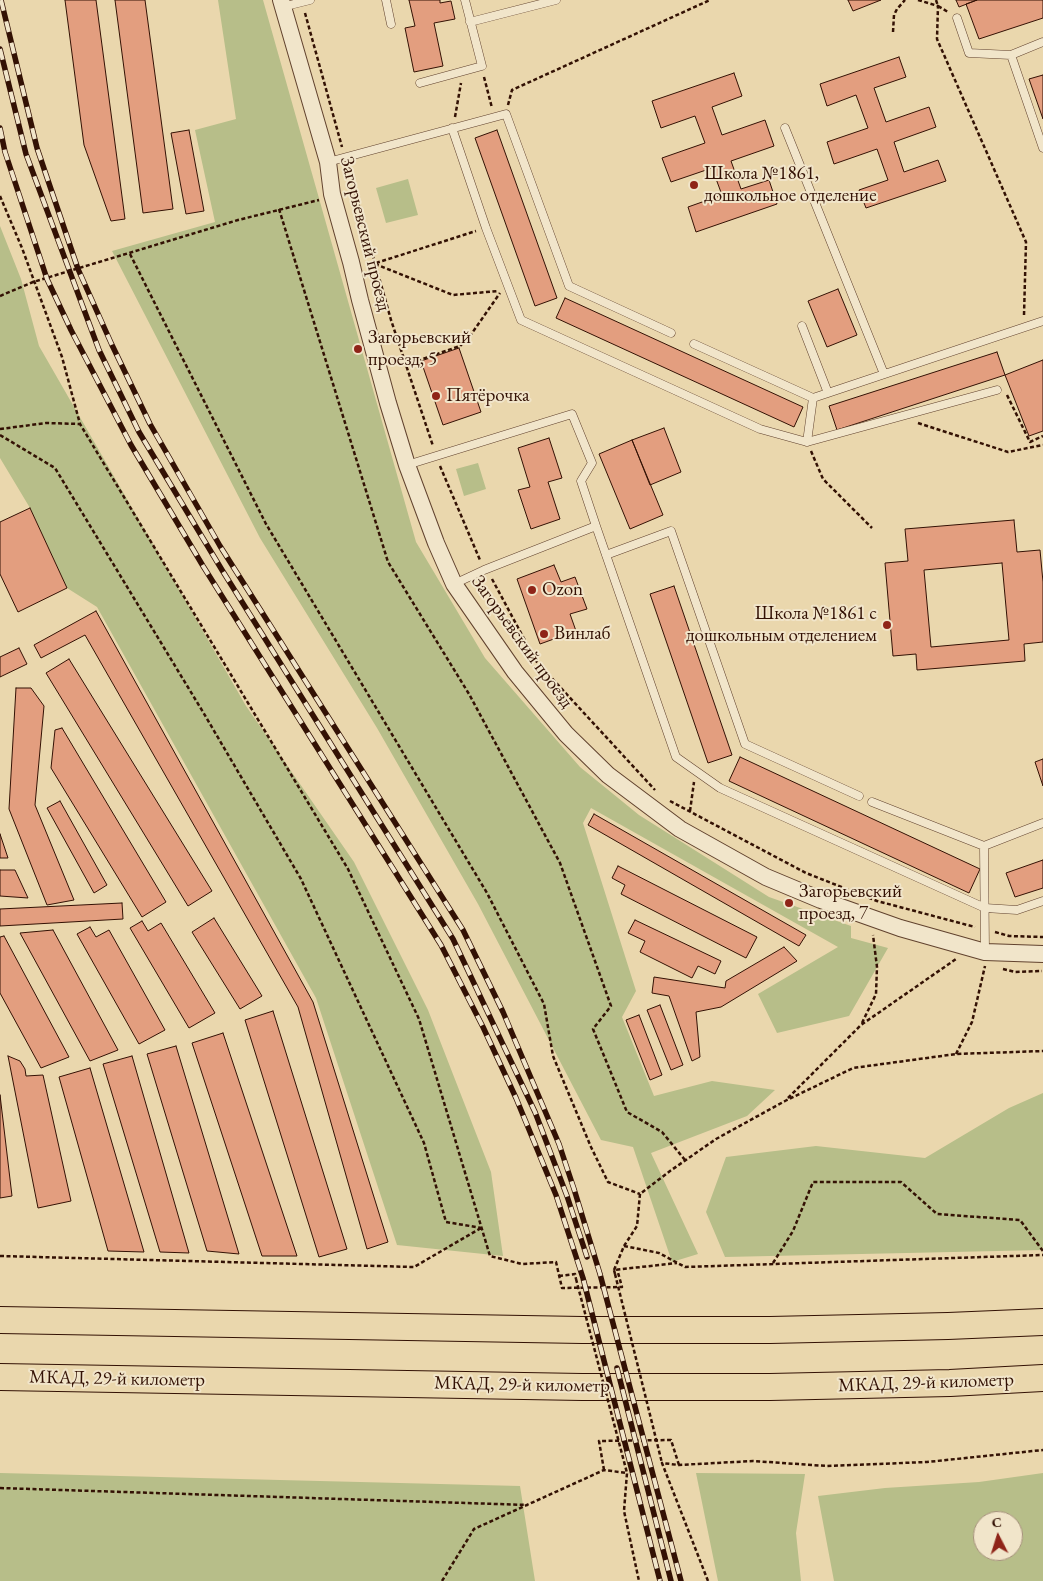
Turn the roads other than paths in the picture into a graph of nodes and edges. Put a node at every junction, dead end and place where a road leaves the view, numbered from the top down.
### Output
1 (386, 0) edge
2 (465, 0) edge
3 (556, 0) edge
4 (306, 1) edge
5 (281, 4) edge
6 (957, 18) road end
7 (470, 22) junction
8 (391, 24) dead end
9 (1043, 42) edge
10 (1011, 56) junction
11 (420, 83) dead end
12 (452, 128) junction
13 (785, 128) dead end
14 (1043, 148) edge
15 (328, 162) junction
16 (1043, 320) edge
17 (802, 326) dead end
18 (671, 333) dead end
19 (694, 344) dead end
20 (884, 374) junction
21 (997, 390) road end
22 (828, 393) junction
23 (813, 398) junction
24 (807, 442) junction
25 (407, 465) junction
26 (596, 526) junction
27 (606, 555) junction
28 (454, 584) junction
29 (859, 796) dead end
30 (872, 802) dead end
31 (1043, 823) edge
32 (984, 846) junction
33 (1043, 901) edge
34 (986, 908) junction
35 (1043, 954) edge
36 (985, 958) junction
37 (0, 1320) edge
38 (1043, 1322) edge
39 (0, 1377) edge
40 (1043, 1378) edge

1 - 8 lane
2 - 7 lane
3 - 7 lane
4 - 5 lane
5 - 15 street, Загорьевский проезд
6 - 10 lane
7 - 11 lane
9 - 10 lane
10 - 14 lane
12 - 15 lane
12 - 18 lane
12 - 24 lane
13 - 20 lane
15 - 25 street, Загорьевский проезд
16 - 20 lane
17 - 22 lane
19 - 23 lane
20 - 22 lane
21 - 24 lane
22 - 23 lane
23 - 24 lane
25 - 26 lane
25 - 28 street, Загорьевский проезд
26 - 27 lane
26 - 28 lane
27 - 29 lane
27 - 34 lane
28 - 36 street, Загорьевский проезд
30 - 32 lane
31 - 32 lane
32 - 34 lane
33 - 34 lane
34 - 36 lane
35 - 36 street, Загорьевский проезд
37 - 38 highway
39 - 40 highway, МКАД, 29-й километр

